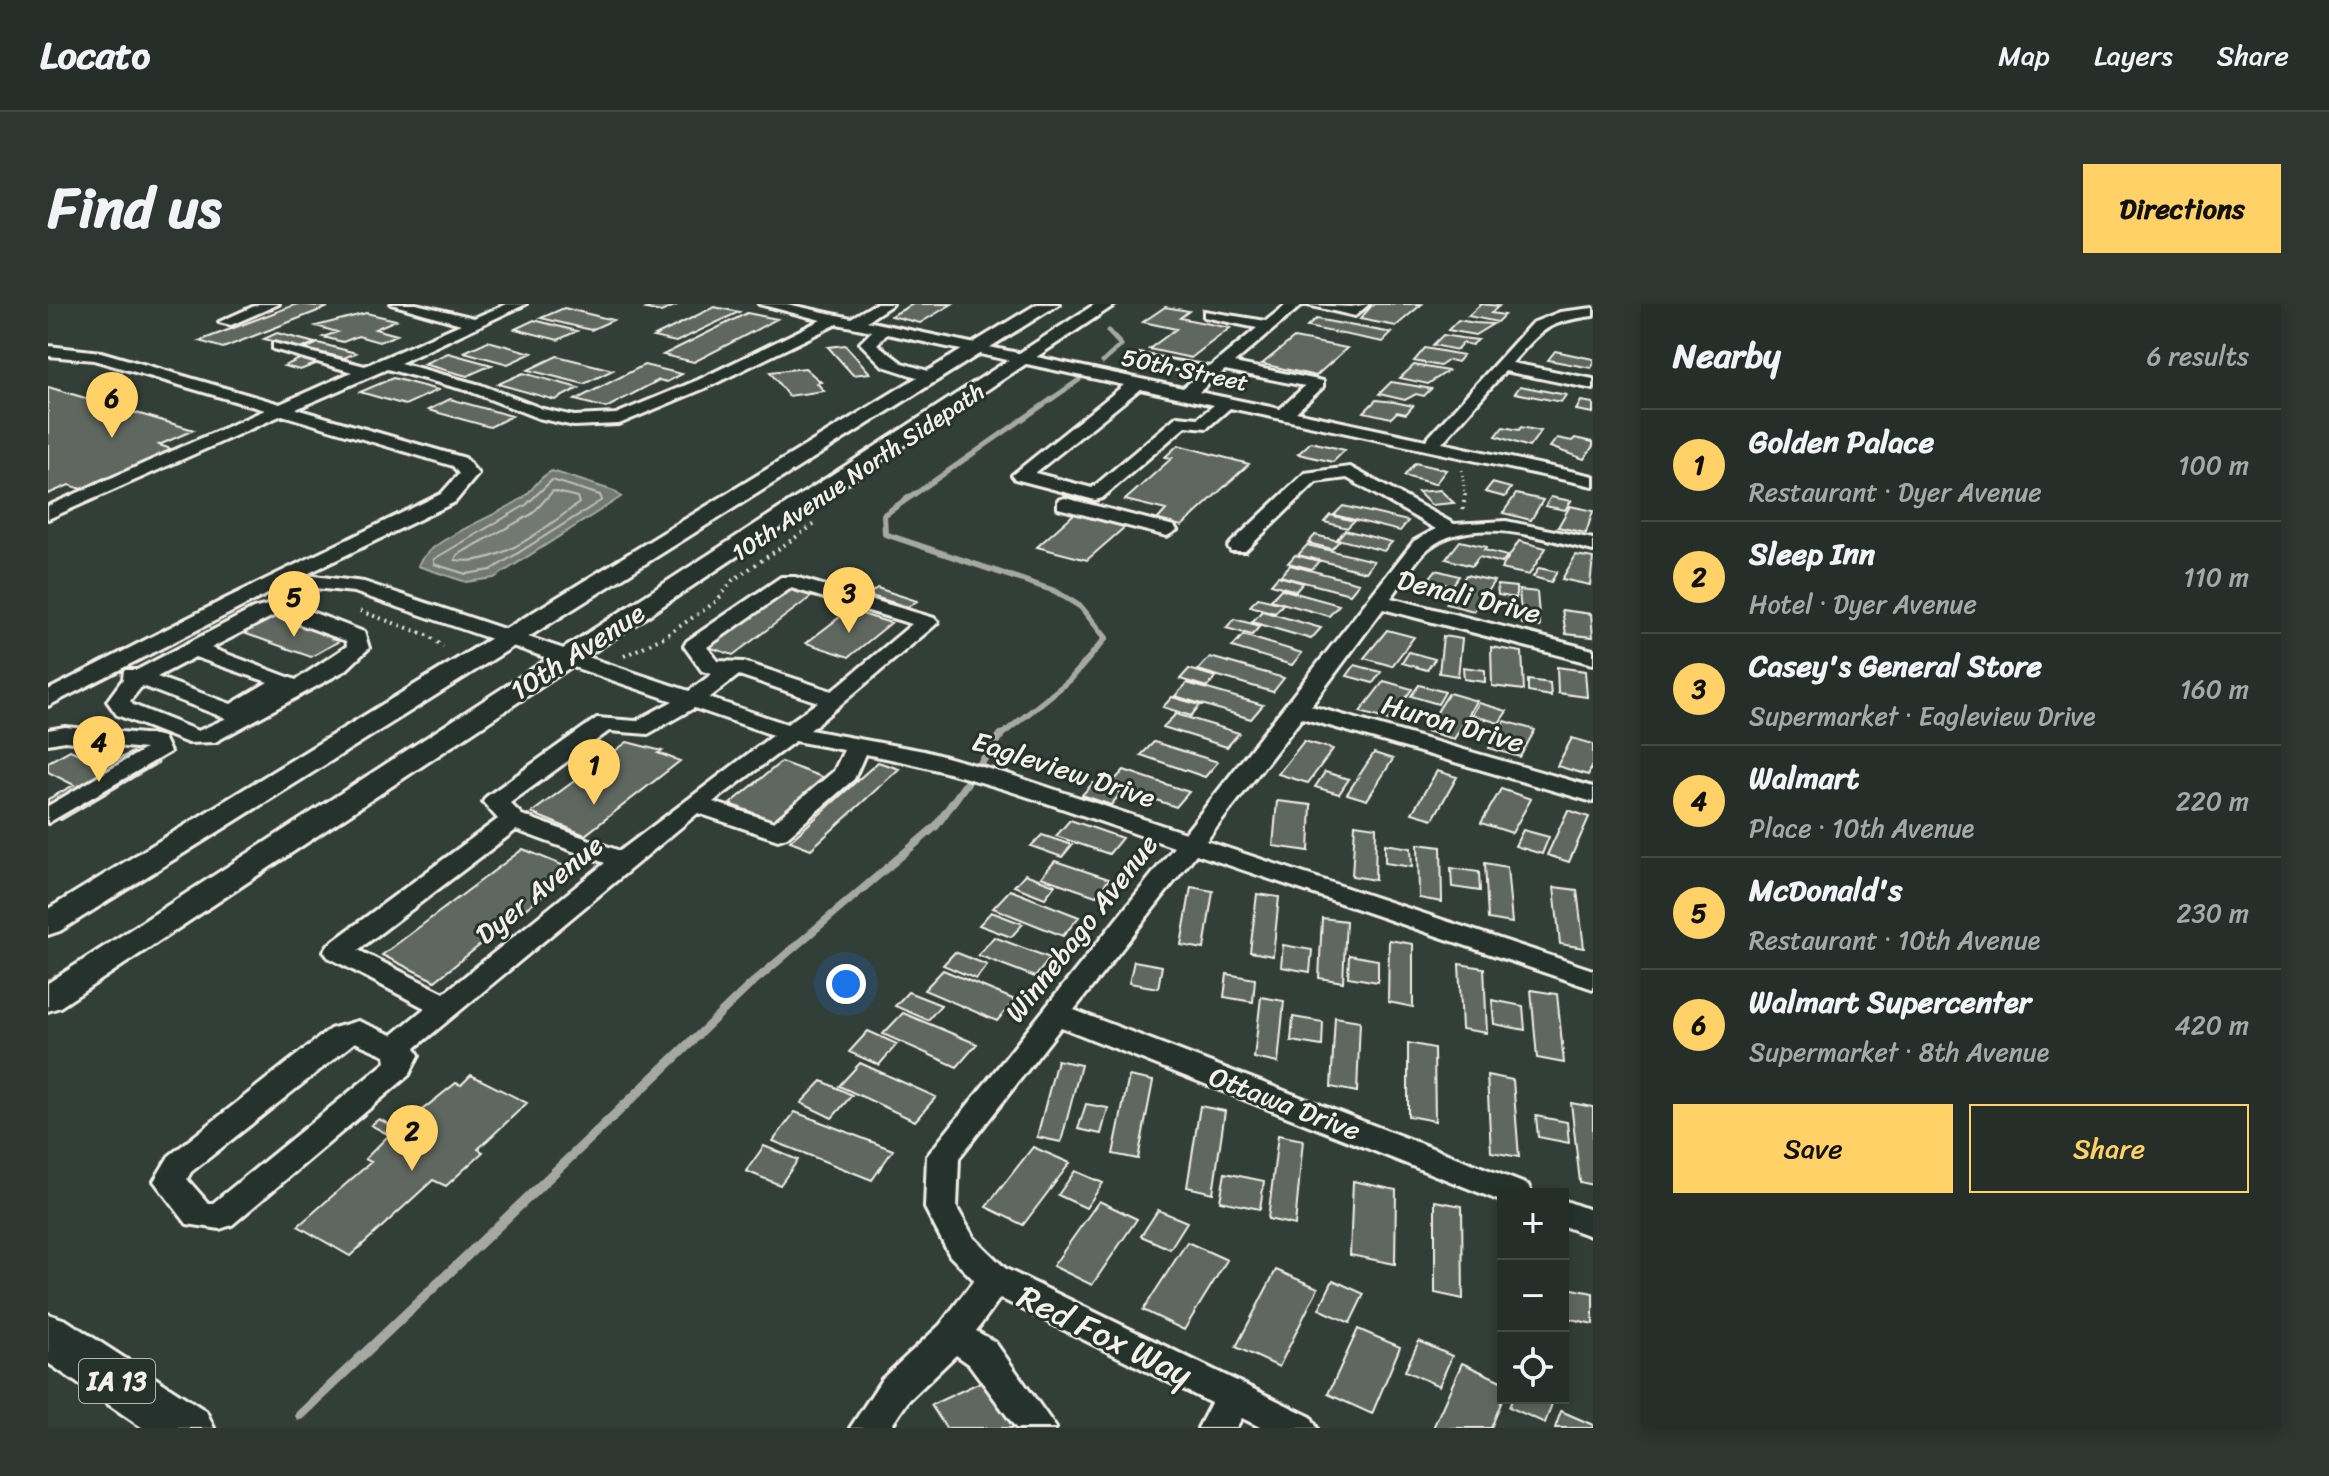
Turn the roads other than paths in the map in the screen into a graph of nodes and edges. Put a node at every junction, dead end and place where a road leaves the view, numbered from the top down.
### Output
1 (272, 304) edge
2 (398, 304) edge
3 (519, 304) edge
4 (766, 304) edge
5 (886, 304) edge
6 (1050, 304) edge
7 (1107, 304) edge
8 (1296, 304) edge
9 (1310, 304) edge
10 (1362, 304) edge
11 (1593, 312) edge
12 (1209, 314) dead end
13 (835, 319) junction
14 (226, 322) dead end
15 (475, 323) junction
16 (853, 323) junction
17 (1269, 326) junction
18 (884, 329) junction
19 (278, 346) dead end
20 (977, 350) junction
21 (48, 351) edge
22 (1145, 358) dead end
23 (1022, 359) junction
24 (384, 363) junction
25 (1502, 366) junction
26 (1218, 368) junction
27 (364, 371) junction
28 (1262, 373) junction
29 (932, 377) junction
30 (1136, 384) junction
31 (1593, 384) edge
32 (1186, 394) junction
33 (1298, 401) junction
34 (1226, 403) junction
35 (281, 408) junction
36 (1283, 415) junction
37 (1430, 446) junction
38 (1021, 475) junction
39 (1593, 481) edge
40 (48, 513) edge
41 (1167, 530) dead end
42 (1457, 530) junction
43 (375, 536) junction
44 (1593, 545) edge
45 (1238, 547) dead end
46 (284, 579) junction
47 (357, 586) junction
48 (1377, 601) junction
49 (510, 637) junction
50 (194, 649) junction
51 (568, 657) junction
52 (1593, 657) edge
53 (101, 671) junction
54 (728, 673) junction
55 (133, 682) junction
56 (48, 699) edge
57 (693, 699) junction
58 (835, 700) junction
59 (1297, 709) junction
60 (790, 733) junction
61 (48, 737) edge
62 (857, 746) junction
63 (1593, 795) edge
64 (694, 804) junction
65 (48, 816) edge
66 (513, 820) junction
67 (1187, 844) junction
68 (624, 861) junction
69 (48, 924) edge
70 (1593, 980) edge
71 (48, 999) edge
72 (445, 1006) junction
73 (1054, 1013) junction
74 (400, 1043) junction
75 (1501, 1188) edge
76 (941, 1208) joint
77 (1569, 1215) edge
78 (1593, 1224) edge
79 (994, 1279) junction
80 (48, 1335) edge
81 (953, 1335) junction
82 (1226, 1413) edge
83 (187, 1428) edge
84 (869, 1428) edge
85 (1037, 1428) edge
86 (1298, 1428) edge

1 - 14 street
2 - 15 street
3 - 15 street
4 - 13 street, 50th Street
5 - 16 street
6 - 20 main road, 10th Avenue
7 - 23 main road, 10th Avenue
8 - 17 street
9 - 10 street
11 - 25 street
12 - 17 street
13 - 16 street, 50th Street
13 - 24 street
15 - 24 street
16 - 18 street, 50th Street
17 - 26 street
18 - 20 street, 50th Street
18 - 29 street
19 - 27 street
20 - 23 street, 50th Street
20 - 29 main road, 10th Avenue
21 - 35 street
22 - 26 street
23 - 30 street, 50th Street
23 - 51 main road, 10th Avenue
24 - 27 street
25 - 31 street
25 - 37 street
26 - 28 street
26 - 32 street
27 - 35 street
28 - 33 street
28 - 33 street
29 - 49 main road, 10th Avenue
30 - 32 street, 50th Street
30 - 38 street
32 - 34 street, 50th Street
33 - 36 street
34 - 36 street, 50th Street
34 - 38 street
35 - 40 street
35 - 43 street
36 - 37 street, 50th Street
37 - 39 street, 50th Street
38 - 41 street
42 - 44 street
42 - 45 street
42 - 48 street, Winnebago Avenue
43 - 46 street
43 - 47 street
46 - 47 street, Eagleview Drive
46 - 53 street
47 - 49 street, Eagleview Drive
48 - 52 street, Denali Drive
48 - 59 street, Winnebago Avenue
49 - 51 street, Eagleview Drive
49 - 69 main road, 10th Avenue
50 - 55 street
50 - 55 street
50 - 55 street
51 - 57 street, Eagleview Drive
51 - 71 main road, 10th Avenue
53 - 55 street
53 - 56 street
54 - 57 street
54 - 58 street
54 - 58 street, Dyer Avenue
57 - 60 street, Eagleview Drive
57 - 66 street
58 - 60 street, Dyer Avenue
59 - 63 street, Huron Drive
59 - 67 street, Winnebago Avenue
60 - 62 street, Eagleview Drive
60 - 64 street, Dyer Avenue
61 - 65 street
62 - 64 street
62 - 67 street, Eagleview Drive
64 - 68 street, Dyer Avenue
66 - 68 street
66 - 72 street
67 - 70 street, Eagleview Drive
67 - 73 street, Winnebago Avenue
68 - 72 street, Dyer Avenue
72 - 74 street, Dyer Avenue
73 - 75 street, Ottawa Drive
73 - 76 street, Winnebago Avenue
74 - 74 street
76 - 79 street, Red Fox Way
77 - 78 street
79 - 81 street
79 - 82 street, Red Fox Way
80 - 83 highway, IA 13
81 - 84 street
81 - 85 street
82 - 86 street, Red Fox Way

